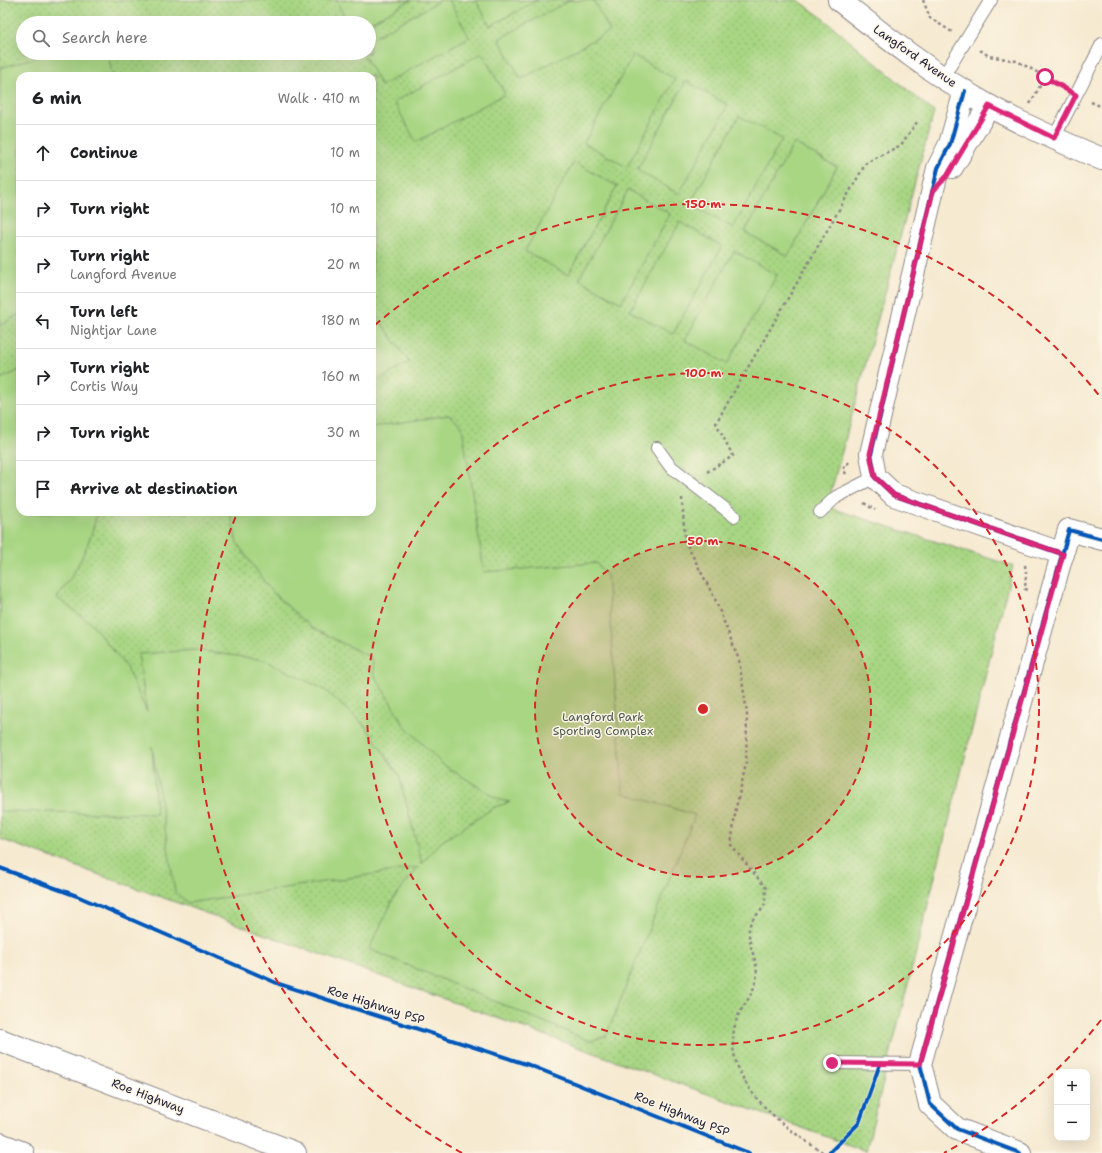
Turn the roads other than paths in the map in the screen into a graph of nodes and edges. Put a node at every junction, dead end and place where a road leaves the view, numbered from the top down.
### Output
1 (839, 0) edge
2 (991, 0) edge
3 (1102, 44) edge
4 (943, 77) junction
5 (965, 91) junction
6 (989, 106) junction
7 (1054, 138) junction
8 (1102, 159) edge
9 (933, 191) junction
10 (657, 448) dead end
11 (875, 477) junction
12 (820, 512) dead end
13 (734, 516) dead end
14 (1102, 538) edge
15 (1063, 554) junction
16 (0, 1040) edge
17 (832, 1063) dead end
18 (920, 1064) junction
19 (0, 1144) edge
20 (23, 1153) edge
21 (295, 1153) edge
22 (1020, 1153) edge

1 - 4 main road, Langford Avenue
2 - 4 lane
3 - 7 lane
4 - 5 main road, Langford Avenue
5 - 6 main road, Langford Avenue
5 - 9 main road
6 - 7 main road, Langford Avenue
6 - 9 main road
7 - 8 main road, Langford Avenue
9 - 11 main road
10 - 13 lane
11 - 12 lane
11 - 15 main road
14 - 15 main road
15 - 18 main road
16 - 21 main road, Roe Highway
17 - 18 lane
18 - 22 main road
19 - 20 main road

